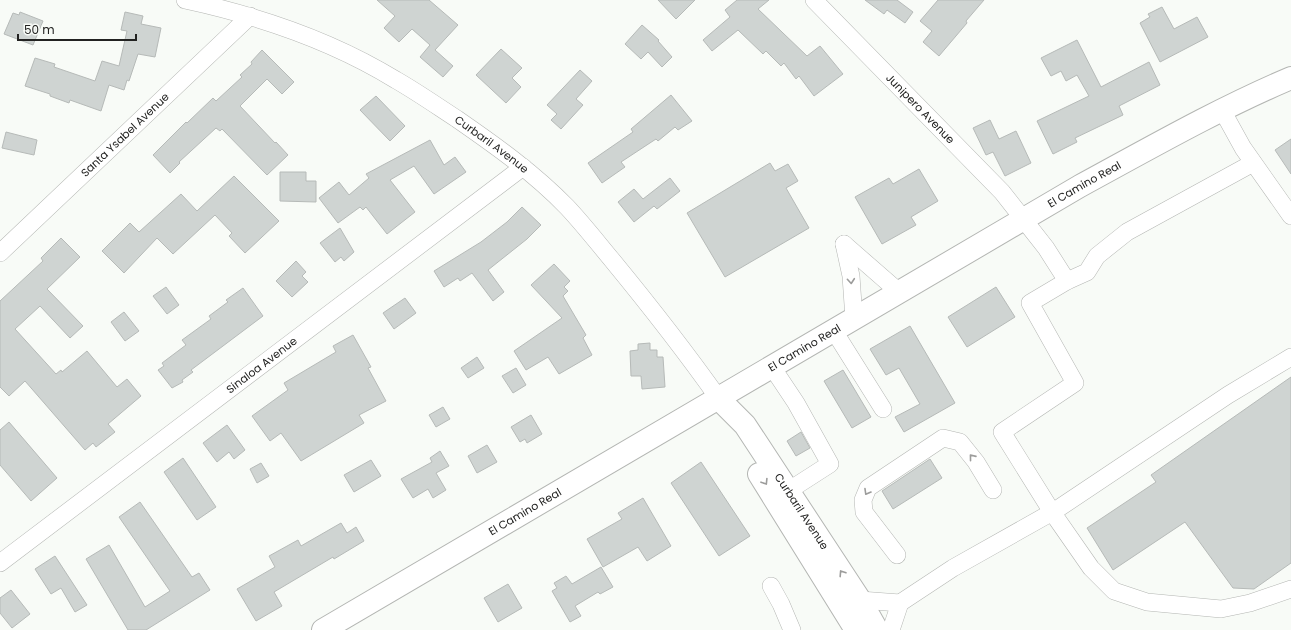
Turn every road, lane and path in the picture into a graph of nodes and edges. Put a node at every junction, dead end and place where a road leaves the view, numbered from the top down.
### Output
1 (184, 0) edge
2 (814, 0) edge
3 (250, 16) junction
4 (1291, 78) edge
5 (1222, 110) junction
6 (1254, 163) junction
7 (523, 167) junction
8 (1291, 216) edge
9 (1024, 219) junction
10 (0, 254) edge
11 (1067, 280) junction
12 (899, 292) junction
13 (854, 319) junction
14 (834, 331) junction
15 (1291, 357) edge
16 (772, 367) junction
17 (719, 399) junction
18 (883, 409) dead end
19 (993, 490) dead end
20 (788, 491) junction
21 (1052, 512) junction
22 (897, 554) dead end
23 (0, 563) edge
24 (771, 586) dead end
25 (1291, 590) edge
26 (860, 600) junction
27 (900, 603) junction
28 (324, 630) edge
29 (792, 630) edge
30 (856, 630) edge
31 (877, 630) edge
32 (891, 630) edge

1 - 3 street, Curbaril Avenue
2 - 9 street, Junipero Avenue
3 - 7 street, Curbaril Avenue
3 - 10 street, Santa Ysabel Avenue
4 - 5 main road, El Camino Real
5 - 6 street
5 - 9 main road, El Camino Real
6 - 8 street
6 - 11 street
7 - 17 street, Curbaril Avenue
7 - 23 street, Sinaloa Avenue
9 - 11 street, Junipero Avenue
9 - 12 main road, El Camino Real
11 - 21 street
12 - 13 main road, El Camino Real
12 -> 13 street
13 - 14 main road, El Camino Real
14 - 16 main road, El Camino Real
14 - 18 street
15 - 21 street
16 - 17 main road, El Camino Real
16 - 20 street
17 - 20 main road, Curbaril Avenue
17 - 28 main road, El Camino Real
17 -> 30 main road, Curbaril Avenue
19 -> 22 street
26 -> 20 main road, Curbaril Avenue
21 - 25 street
21 - 27 street
24 - 29 street
26 - 27 street
26 - 31 main road, Curbaril Avenue
27 - 32 street

